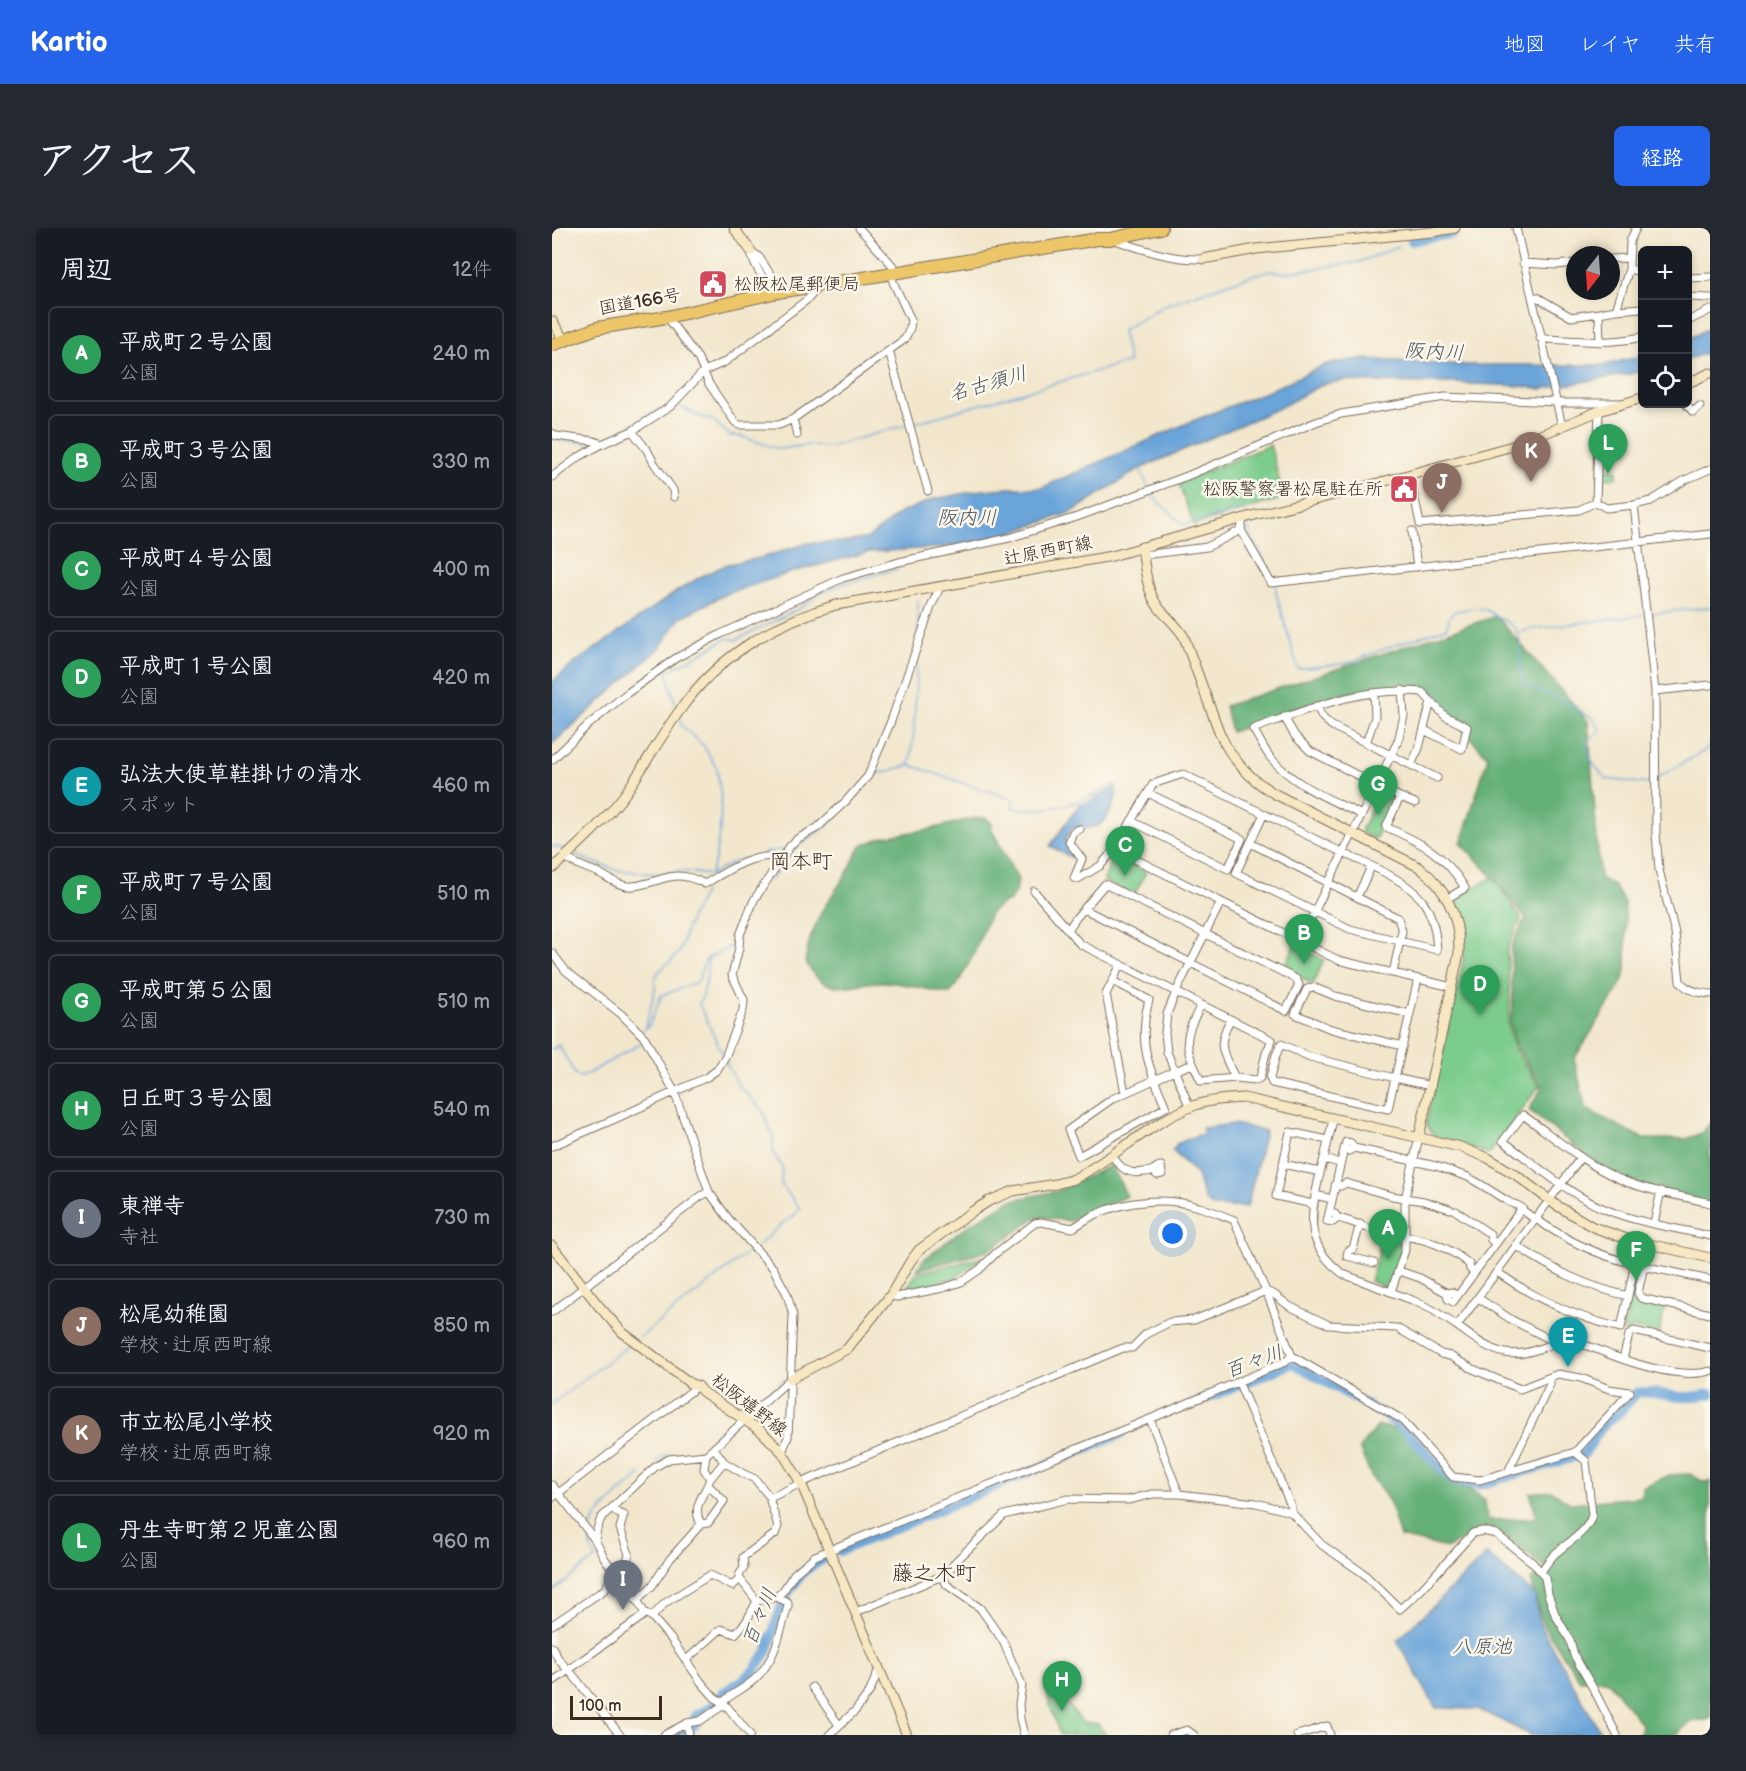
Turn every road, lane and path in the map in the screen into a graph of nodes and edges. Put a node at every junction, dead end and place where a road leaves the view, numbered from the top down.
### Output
1 (734, 228) edge
2 (859, 228) edge
3 (1161, 228) edge
4 (1455, 228) edge
5 (1516, 228) edge
6 (1636, 228) edge
7 (1100, 235) edge
8 (751, 251) joint
9 (1620, 258) edge
10 (1629, 258) junction
11 (1203, 259) joint
12 (1523, 263) junction
13 (1566, 264) edge
14 (1629, 269) junction
15 (1638, 271) edge
16 (892, 273) junction
17 (1710, 277) edge
18 (1692, 278) edge
19 (819, 286) junction
20 (776, 290) junction
21 (1692, 297) edge
22 (1533, 298) junction
23 (1710, 298) edge
24 (1638, 308) edge
25 (1616, 310) junction
26 (1710, 310) edge
27 (1599, 313) junction
28 (667, 317) junction
29 (1692, 319) edge
30 (552, 321) edge
31 (1540, 338) junction
32 (1638, 338) edge
33 (1600, 342) junction
34 (555, 344) edge
35 (889, 351) junction
36 (704, 371) junction
37 (1710, 373) edge
38 (1692, 381) edge
39 (1638, 399) edge
40 (1556, 402) junction
41 (1623, 403) junction
42 (1700, 406) dead end
43 (1690, 408) edge
44 (1599, 411) junction
45 (793, 419) junction
46 (1562, 426) junction
47 (632, 431) junction
48 (552, 434) edge
49 (797, 435) dead end
50 (599, 443) junction
51 (1710, 469) edge
52 (1410, 474) junction
53 (552, 477) edge
54 (928, 491) dead end
55 (674, 497) dead end
56 (1596, 502) junction
57 (1634, 505) junction
58 (1245, 518) junction
59 (1241, 530) junction
60 (1413, 531) dead end
61 (1710, 534) edge
62 (1638, 542) junction
63 (1143, 551) junction
64 (1417, 567) junction
65 (940, 587) junction
66 (1710, 685) edge
67 (1402, 690) junction
68 (1655, 691) junction
69 (1374, 693) junction
70 (1431, 701) junction
71 (1316, 706) junction
72 (1284, 717) junction
73 (1424, 730) junction
74 (1366, 743) junction
75 (1391, 756) junction
76 (552, 760) edge
77 (1411, 765) junction
78 (1437, 778) dead end
79 (1377, 785) junction
80 (1148, 793) junction
81 (1400, 797) junction
82 (1415, 803) dead end
83 (1264, 814) junction
84 (1362, 815) junction
85 (1131, 821) junction
86 (1080, 829) dead end
87 (1353, 833) junction
88 (1250, 843) junction
89 (1115, 849) junction
90 (1343, 853) junction
91 (565, 857) junction
92 (781, 858) junction
93 (1371, 867) junction
94 (552, 869) edge
95 (1328, 883) junction
96 (1034, 891) dead end
97 (1357, 897) junction
98 (1448, 898) junction
99 (1221, 902) junction
100 (1084, 909) junction
101 (1314, 912) junction
102 (1068, 930) junction
103 (1205, 933) junction
104 (1300, 941) junction
105 (1400, 942) junction
106 (552, 953) edge
107 (1190, 963) junction
108 (1121, 964) junction
109 (1393, 974) junction
110 (1418, 979) junction
111 (1113, 981) junction
112 (1452, 987) junction
113 (1176, 992) junction
114 (1710, 994) edge
115 (1201, 1005) junction
116 (1410, 1014) junction
117 (1230, 1020) junction
118 (1403, 1046) junction
119 (1193, 1064) junction
120 (1174, 1071) junction
121 (1235, 1078) junction
122 (1395, 1078) junction
123 (1155, 1080) junction
124 (1431, 1086) junction
125 (674, 1091) junction
126 (1125, 1093) junction
127 (1190, 1108) junction
128 (1334, 1119) junction
129 (1419, 1137) junction
130 (1328, 1140) junction
131 (552, 1146) edge
132 (1112, 1155) junction
133 (1581, 1157) junction
134 (1324, 1160) junction
135 (1413, 1161) junction
136 (1340, 1163) junction
137 (1283, 1164) junction
138 (1152, 1171) dead end
139 (1320, 1172) junction
140 (1336, 1181) junction
141 (1562, 1184) junction
142 (1661, 1191) junction
143 (709, 1192) junction
144 (1315, 1195) junction
145 (1332, 1199) junction
146 (1405, 1199) junction
147 (1550, 1201) junction
148 (1710, 1203) edge
149 (1313, 1204) junction
150 (1519, 1212) junction
151 (1536, 1220) junction
152 (1654, 1223) junction
153 (1360, 1224) junction
154 (1710, 1236) edge
155 (1405, 1237) junction
156 (1498, 1240) junction
157 (552, 1246) edge
158 (1517, 1246) junction
159 (1710, 1258) edge
160 (1374, 1263) dead end
161 (1477, 1270) junction
162 (1399, 1271) junction
163 (1497, 1272) junction
164 (1710, 1281) edge
165 (584, 1288) junction
166 (1266, 1291) junction
167 (1391, 1292) junction
168 (890, 1296) junction
169 (1628, 1296) junction
170 (1478, 1298) junction
171 (552, 1312) edge
172 (1710, 1314) edge
173 (1457, 1326) junction
174 (1557, 1343) junction
175 (1710, 1348) edge
176 (1292, 1356) junction
177 (1623, 1359) junction
178 (1710, 1371) edge
179 (1550, 1378) junction
180 (790, 1379) junction
181 (1238, 1381) junction
182 (698, 1386) junction
183 (1150, 1419) junction
184 (744, 1420) junction
185 (714, 1448) junction
186 (782, 1452) junction
187 (1575, 1452) junction
188 (706, 1455) junction
189 (724, 1461) junction
190 (1508, 1472) junction
191 (709, 1482) junction
192 (801, 1483) junction
193 (552, 1485) edge
194 (1179, 1494) junction
195 (555, 1496) edge
196 (772, 1497) junction
197 (612, 1508) junction
198 (1291, 1512) junction
199 (701, 1524) junction
200 (595, 1539) junction
201 (829, 1550) junction
202 (616, 1572) junction
203 (1541, 1572) junction
204 (944, 1578) junction
205 (740, 1579) junction
206 (621, 1581) junction
207 (781, 1599) junction
208 (637, 1600) junction
209 (757, 1601) junction
210 (644, 1612) junction
211 (856, 1612) junction
212 (652, 1617) junction
213 (552, 1625) edge
214 (552, 1647) edge
215 (686, 1660) junction
216 (879, 1669) junction
217 (567, 1670) junction
218 (552, 1682) edge
219 (812, 1687) dead end
220 (720, 1702) junction
221 (689, 1723) junction
222 (839, 1725) junction
223 (620, 1735) edge
224 (664, 1735) edge
225 (689, 1735) edge
226 (750, 1735) edge
227 (829, 1735) edge
228 (907, 1735) edge
229 (1024, 1735) edge
230 (1171, 1735) edge
231 (1194, 1735) edge
232 (1297, 1735) edge
233 (1330, 1735) edge
234 (1617, 1735) edge

1 - 8 street
2 - 16 street
3 - 7 highway, 国道166号
4 - 11 street
5 - 12 street
6 - 10 street
7 - 11 street
7 - 16 highway, 国道166号
8 - 20 street
9 - 10 street
10 - 14 street
12 - 13 street
12 - 22 street
14 - 15 street
14 - 25 street
16 - 19 highway, 国道166号
16 - 35 street
17 - 18 street
19 - 20 highway, 国道166号
19 - 36 street
20 - 28 highway, 国道166号
21 - 23 street
22 - 27 street
22 - 31 street
24 - 25 street
25 - 27 street
26 - 29 street
27 - 33 street
28 - 34 highway, 国道166号
28 - 36 street
30 - 34 street
31 - 33 street
31 - 40 street
32 - 33 street
35 - 45 street
35 - 54 street
36 - 45 street
36 - 47 street
37 - 38 street
39 - 41 street, 辻原西町線
40 - 41 street
40 - 46 street
40 - 76 street
41 - 44 street, 辻原西町線
42 - 43 street
44 - 46 street, 辻原西町線
44 - 56 street
45 - 49 street
46 - 52 street, 辻原西町線
47 - 50 street
47 - 55 street
48 - 50 street
50 - 53 street
51 - 57 street
52 - 56 street
52 - 58 street, 辻原西町線
56 - 57 street
57 - 62 street
58 - 59 street
58 - 63 street, 辻原西町線
59 - 63 street
59 - 64 street
60 - 64 street
61 - 62 street
62 - 64 street
62 - 68 street
63 - 65 street, 辻原西町線
63 - 87 street
65 - 91 street, 辻原西町線
65 - 92 street
66 - 68 street
67 - 69 street
67 - 70 street
67 - 75 street
68 - 114 street
69 - 71 street
69 - 74 street
70 - 73 street
70 - 73 street
71 - 72 street
71 - 74 street
72 - 79 street
72 - 84 street
73 - 77 street
74 - 75 street
75 - 77 street
75 - 79 street
77 - 78 street
79 - 81 street
79 - 84 street
80 - 83 street
80 - 85 street
80 - 85 street
81 - 82 street
81 - 98 street
83 - 88 street
83 - 90 street
84 - 87 street
85 - 89 street
86 - 89 street
87 - 90 street
87 - 98 street
88 - 95 street
88 - 101 street
89 - 99 street
90 - 93 street
90 - 95 street
91 - 92 street
91 - 94 street, 辻原西町線
92 - 125 street
93 - 97 street
93 - 105 street
95 - 97 street
95 - 101 street
96 - 102 street
97 - 105 street
98 - 112 street
99 - 103 street
99 - 104 street
100 - 102 street
100 - 103 street
100 - 107 street
101 - 104 street
101 - 105 street
102 - 108 street
103 - 107 street
103 - 107 street
104 - 109 street
105 - 109 street
106 - 125 street
107 - 113 street
108 - 111 street
108 - 113 street
109 - 110 street
110 - 112 street
110 - 116 street
111 - 123 street
111 - 126 street
112 - 124 street
113 - 115 street
113 - 120 street
115 - 117 street
115 - 119 street
116 - 118 street
116 - 118 street
117 - 121 street
117 - 121 street
118 - 122 street
119 - 120 street
119 - 121 street
120 - 123 street
120 - 127 street
122 - 122 street
122 - 124 street
123 - 126 street
123 - 126 street
124 - 129 street
125 - 131 street
125 - 143 street
127 - 128 street
127 - 132 street
128 - 129 street
128 - 130 street
129 - 135 street
129 - 147 street
130 - 134 street
130 - 137 street
132 - 138 street
132 - 168 street
133 - 141 street
133 - 141 street
133 - 142 street
134 - 136 street
134 - 139 street
135 - 136 street
135 - 146 street
135 - 150 street
136 - 140 street
137 - 139 street
137 - 149 street
139 - 144 street
140 - 145 street
140 - 146 street
141 - 147 street
141 - 152 street
142 - 148 street
142 - 152 street
143 - 165 street
143 - 180 street
144 - 145 street
144 - 149 street
145 - 153 street
146 - 155 street
146 - 156 street
147 - 151 street
147 - 159 street
149 - 167 street
150 - 151 street
150 - 156 street
151 - 158 street
151 - 169 street
152 - 154 street
153 - 155 street
153 - 160 street
155 - 161 street
155 - 162 street
156 - 161 street
157 - 165 street, 松阪嬉野線
158 - 163 street
158 - 169 street
161 - 162 street
162 - 167 street
163 - 169 street
163 - 170 street
164 - 172 street
165 - 171 street
165 - 182 street, 松阪嬉野線
166 - 168 street
166 - 176 street
166 - 179 street
166 - 192 street
167 - 173 street
168 - 180 street
170 - 173 street
170 - 174 street
173 - 174 street
174 - 177 street
175 - 177 street
176 - 181 street
176 - 190 street
177 - 178 street
179 - 187 street
179 - 190 street
180 - 184 street
180 - 186 street
181 - 183 street
181 - 198 street
182 - 184 street, 松阪嬉野線
182 - 195 street
183 - 194 street
183 - 201 street
184 - 185 street
184 - 186 street, 松阪嬉野線
185 - 188 street
185 - 189 street
186 - 192 street, 松阪嬉野線
187 - 190 street
187 - 203 street
188 - 191 street
188 - 197 street
189 - 191 street
189 - 196 street
191 - 199 street
191 - 199 street
192 - 196 street
192 - 201 street, 松阪嬉野線
193 - 195 street
194 - 198 street
194 - 204 street
195 - 200 street
196 - 205 street
197 - 200 street
197 - 206 street
198 - 203 street
199 - 208 street
200 - 202 street
201 - 207 street
201 - 211 street, 松阪嬉野線
202 - 206 street
202 - 213 street
203 - 234 street
204 - 211 street
204 - 229 street
205 - 209 street
205 - 212 street
206 - 208 street
207 - 209 street
207 - 220 street
208 - 210 street
209 - 215 street
210 - 212 street
210 - 217 street
211 - 216 street, 松阪嬉野線
212 - 215 street
214 - 217 street
215 - 220 street
216 - 222 street
216 - 228 street, 松阪嬉野線
217 - 218 street
217 - 223 street
219 - 222 street
220 - 221 street
220 - 226 street
221 - 224 street
221 - 225 street
222 - 227 street
230 - 231 street
232 - 233 street

